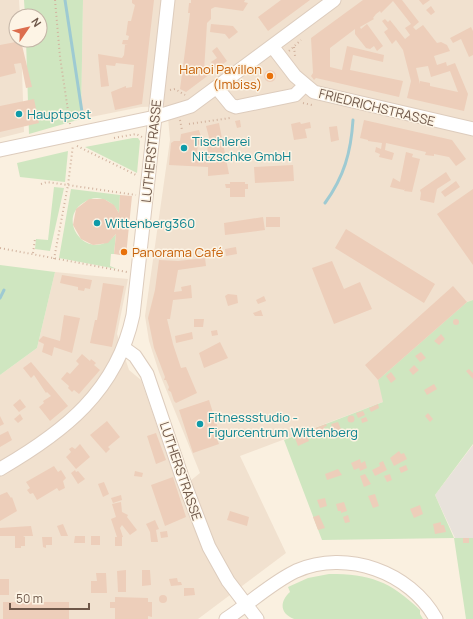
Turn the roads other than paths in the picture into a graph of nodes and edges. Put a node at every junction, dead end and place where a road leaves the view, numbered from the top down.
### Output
1 (168, 0) edge
2 (334, 0) edge
3 (272, 46) junction
4 (305, 85) junction
5 (217, 88) junction
6 (155, 117) junction
7 (473, 129) edge
8 (0, 150) edge
9 (124, 348) junction
10 (0, 469) edge
11 (246, 605) junction
12 (434, 617) edge
13 (226, 619) edge
14 (257, 619) edge

1 - 6 street, LUTHERSTRASSE
2 - 3 street
3 - 4 street, FRIEDRICHSTRASSE
3 - 5 street
4 - 5 street
4 - 7 street, FRIEDRICHSTRASSE
5 - 6 street
6 - 8 street
6 - 9 street, LUTHERSTRASSE
9 - 10 street, LUTHERSTRASSE
9 - 11 street, LUTHERSTRASSE
11 - 12 street
11 - 13 street
11 - 14 street, LUTHERSTRASSE

